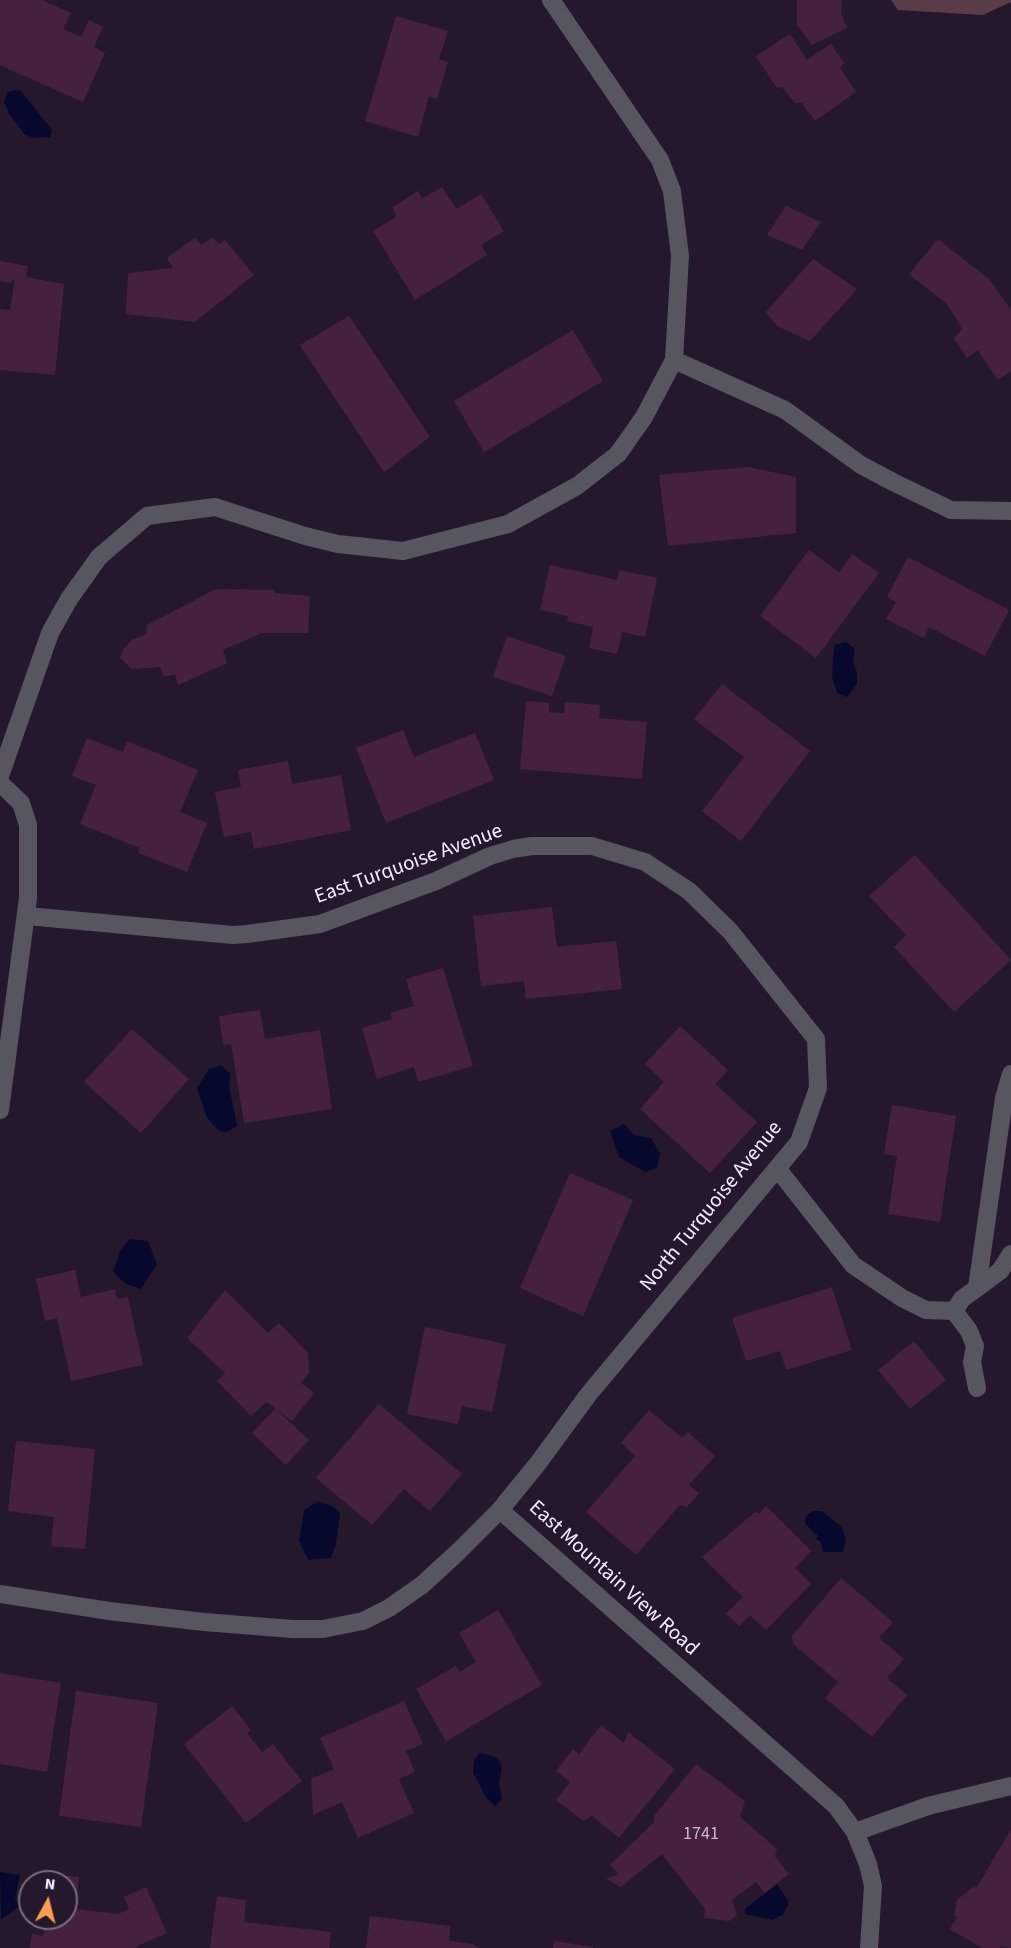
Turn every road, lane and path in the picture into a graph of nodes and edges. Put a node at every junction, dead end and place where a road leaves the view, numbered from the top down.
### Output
1 (551, 0) edge
2 (674, 360) junction
3 (1011, 511) edge
4 (0, 776) edge
5 (0, 783) edge
6 (592, 846) joint
7 (27, 916) junction
8 (1011, 1074) edge
9 (0, 1110) edge
10 (777, 1168) junction
11 (1011, 1254) edge
12 (976, 1288) junction
13 (954, 1311) junction
14 (977, 1388) dead end
15 (500, 1510) junction
16 (0, 1593) edge
17 (1011, 1786) edge
18 (855, 1832) junction
19 (869, 1948) edge

1 - 2 street
2 - 3 street
2 - 4 street
5 - 7 street
6 - 7 street, East Turquoise Avenue
6 - 10 street, North Turquoise Avenue
7 - 9 street
8 - 12 street
10 - 13 street
10 - 15 street, North Turquoise Avenue
11 - 12 street
12 - 13 street
13 - 14 street
15 - 16 street, East Mountain View Road
15 - 18 street, East Mountain View Road
17 - 18 street
18 - 19 street, East Mountain View Road

